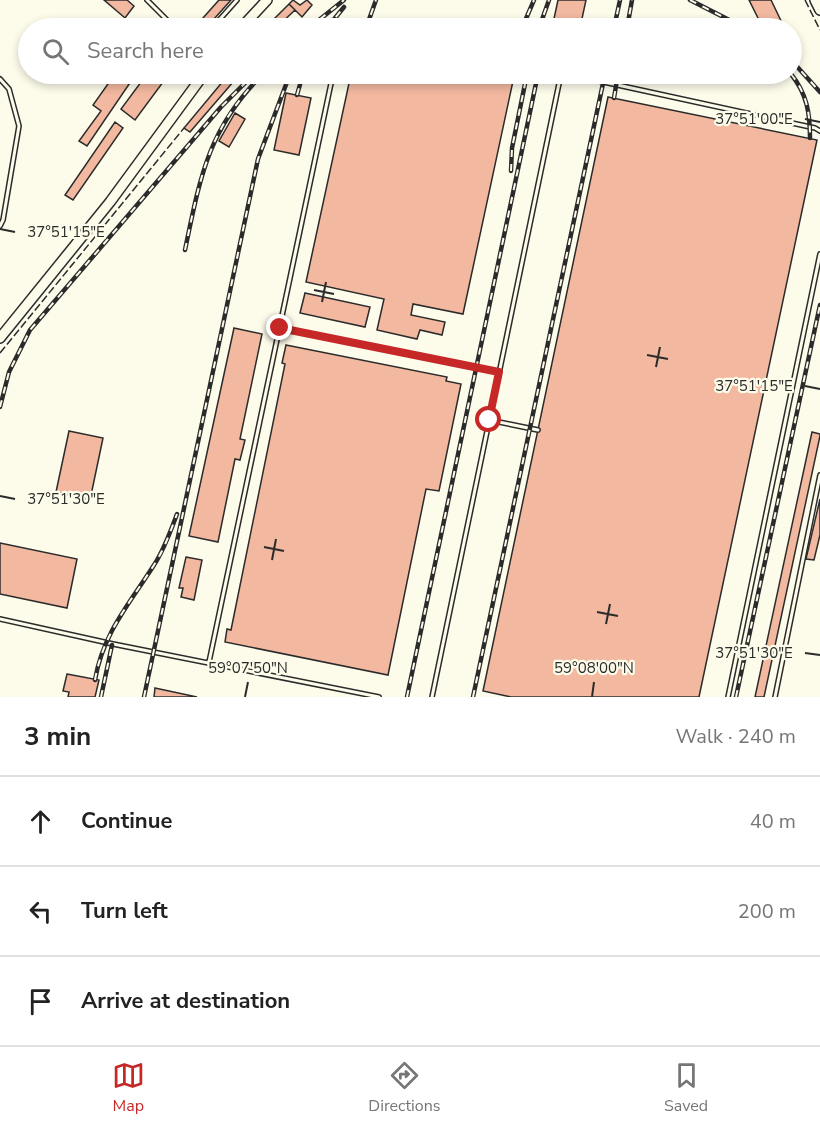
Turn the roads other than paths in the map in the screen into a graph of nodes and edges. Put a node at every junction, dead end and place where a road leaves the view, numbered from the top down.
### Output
1 (147, 0) edge
2 (237, 0) edge
3 (267, 0) edge
4 (815, 0) edge
5 (820, 10) edge
6 (165, 18) edge
7 (221, 18) edge
8 (250, 18) edge
9 (0, 79) edge
10 (197, 84) edge
11 (331, 84) edge
12 (559, 84) edge
13 (608, 84) edge
14 (820, 131) edge
15 (0, 226) edge
16 (820, 254) edge
17 (280, 328) junction
18 (0, 338) edge
19 (499, 372) junction
20 (489, 420) junction
21 (538, 430) dead end
22 (820, 475) edge
23 (0, 619) edge
24 (209, 662) junction
25 (379, 697) edge
26 (432, 697) edge
27 (728, 697) edge
28 (775, 697) edge

1 - 6 lane
2 - 7 lane
3 - 8 main road
4 - 5 main road
9 - 15 lane
10 - 18 main road
11 - 17 lane
12 - 19 lane
13 - 14 lane
16 - 27 lane
17 - 19 lane
17 - 24 lane
19 - 20 lane
20 - 21 lane
20 - 26 lane
22 - 28 lane
23 - 24 lane
24 - 25 lane

